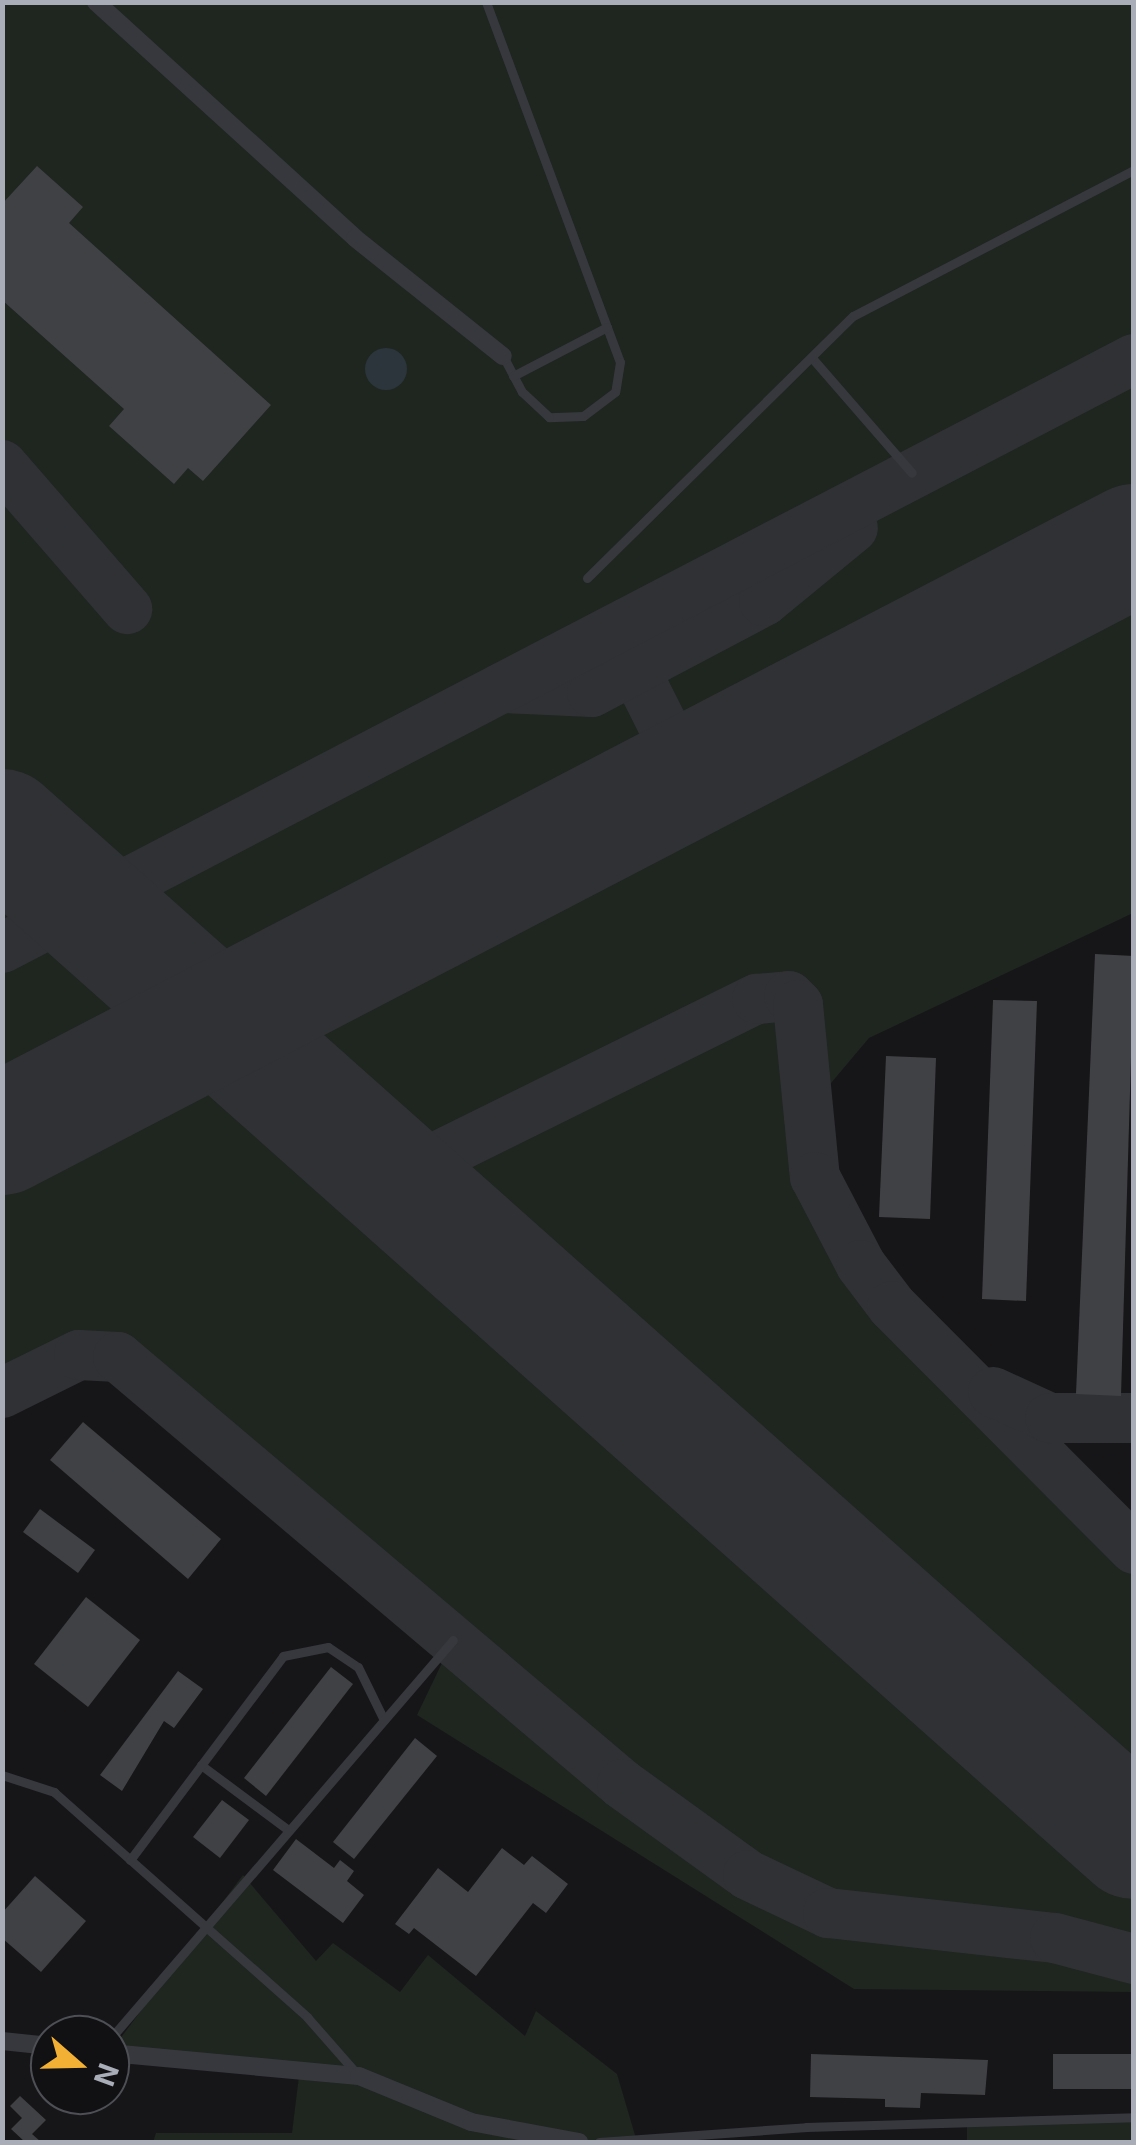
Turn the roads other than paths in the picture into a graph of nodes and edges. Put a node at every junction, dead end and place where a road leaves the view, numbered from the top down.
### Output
1 (486, 2) edge
2 (107, 5) edge
3 (1134, 170) edge
4 (607, 327) junction
5 (503, 356) joint
6 (812, 358) junction
7 (513, 376) junction
8 (912, 472) dead end
9 (586, 578) dead end
10 (453, 1640) dead end
11 (384, 1720) junction
12 (201, 1765) junction
13 (2, 1775) edge
14 (287, 1829) junction
15 (130, 1860) junction
16 (203, 1925) junction
17 (130, 2015) edge
18 (2, 2041) edge
19 (30, 2044) edge
20 (130, 2054) edge
21 (359, 2076) junction
22 (1134, 2116) edge
23 (579, 2142) edge
24 (599, 2142) edge

1 - 4 lane
2 - 5 street
3 - 6 lane
4 - 7 lane
4 - 7 lane
5 - 7 lane
6 - 8 lane
6 - 9 lane
10 - 11 lane
11 - 12 lane
11 - 14 lane
12 - 14 lane
12 - 15 lane
13 - 15 lane
14 - 16 lane
15 - 16 lane
16 - 17 lane
16 - 21 lane
18 - 19 street
20 - 21 street
21 - 23 street
22 - 24 lane

